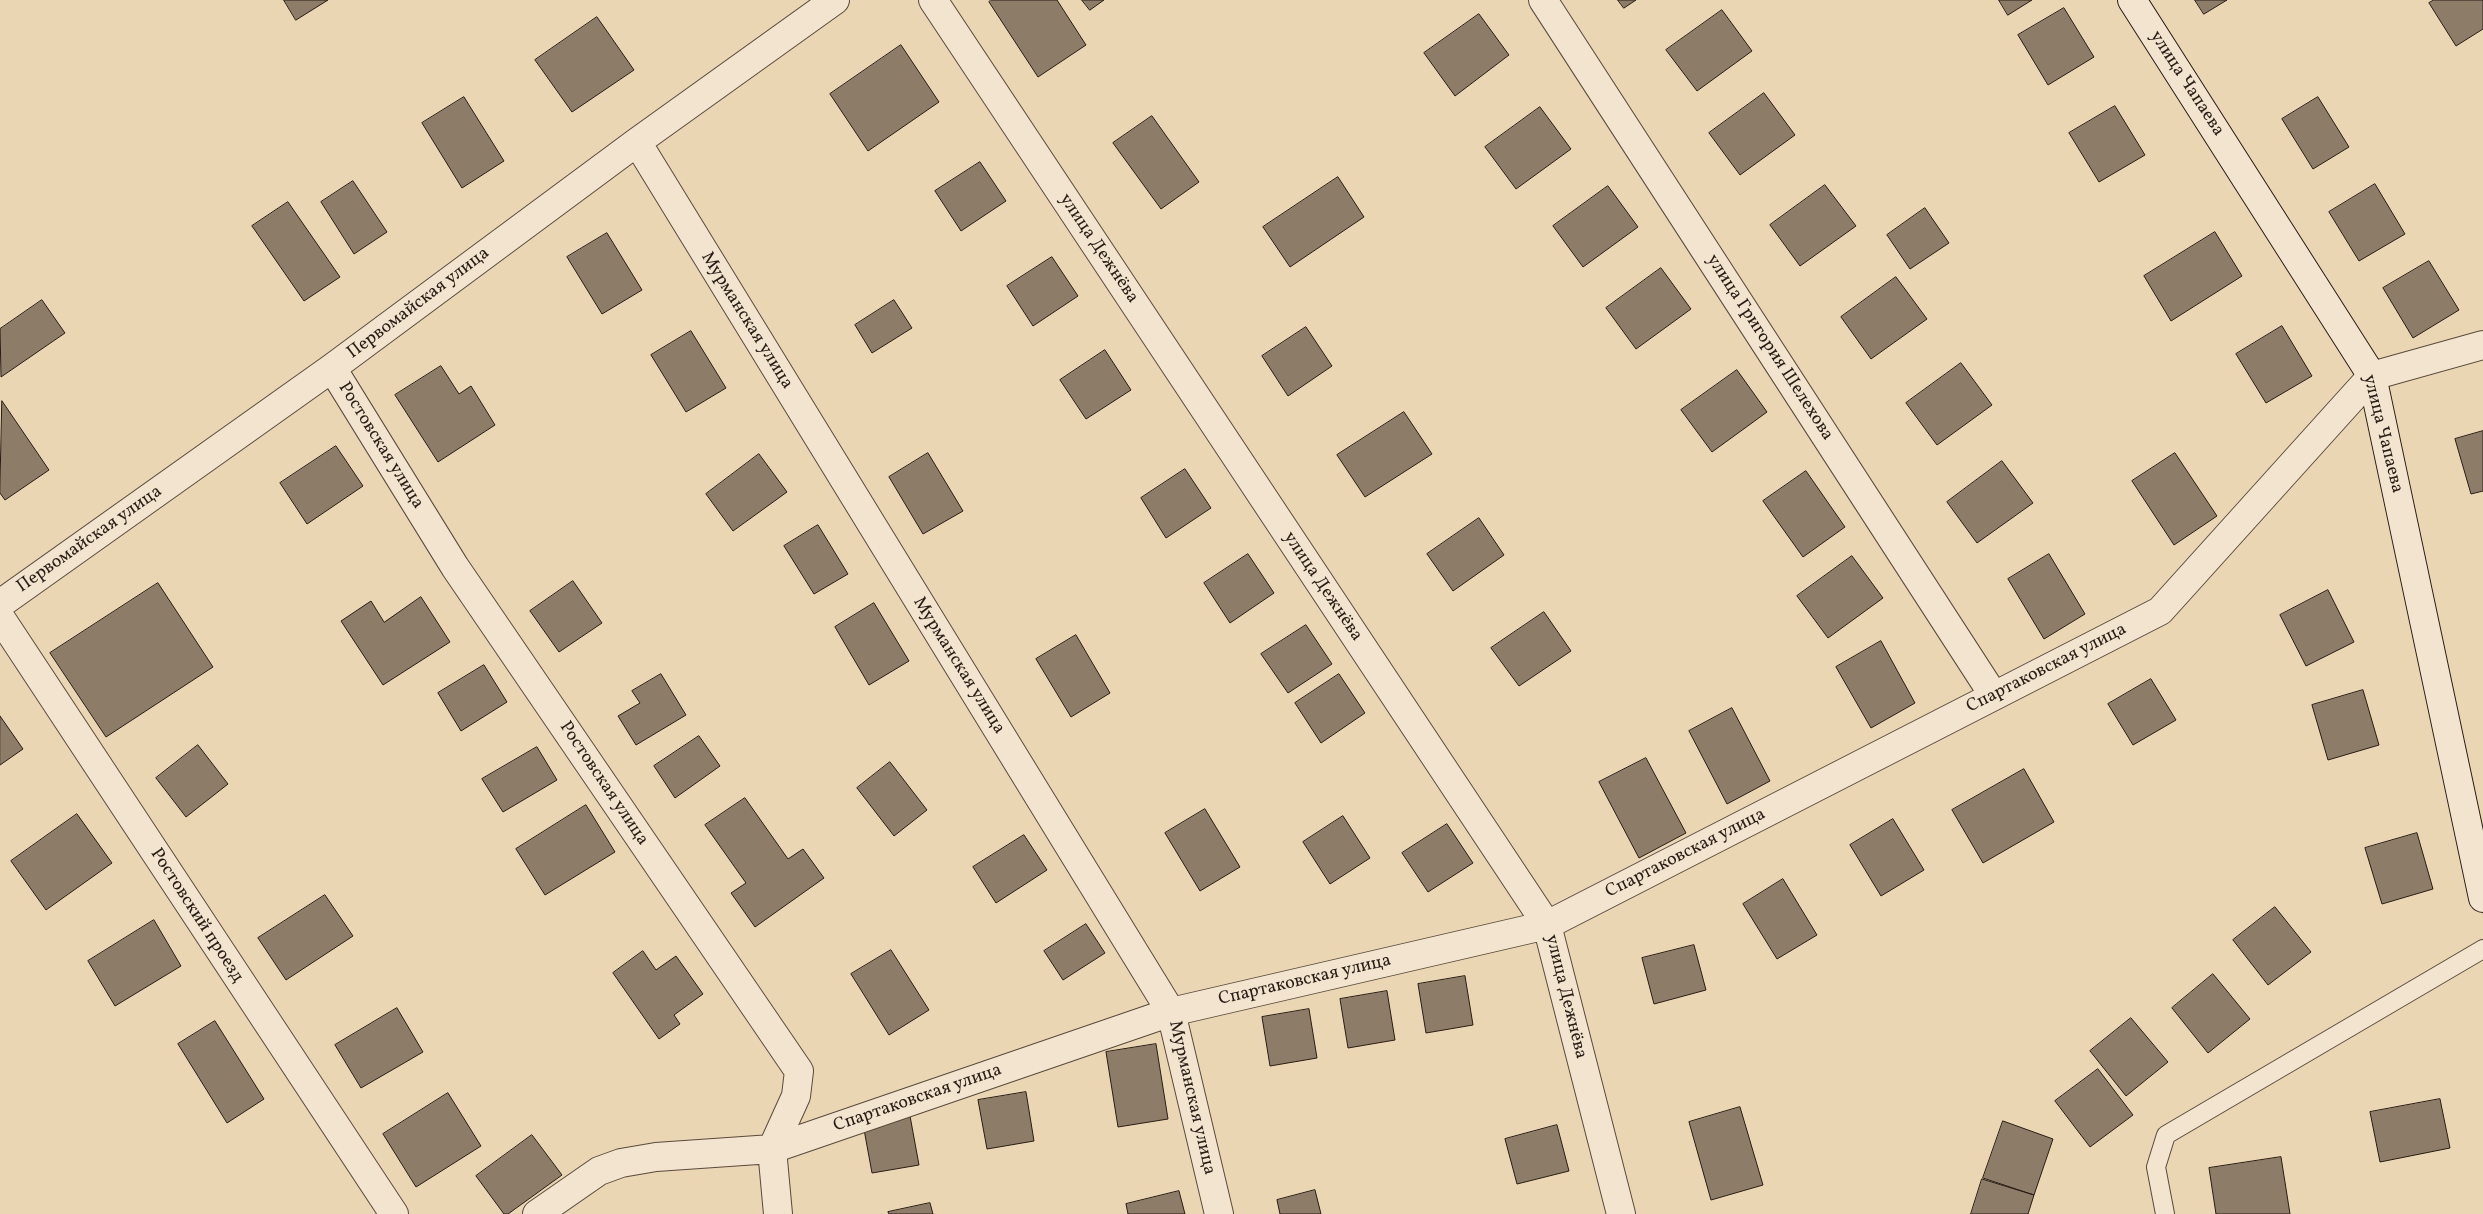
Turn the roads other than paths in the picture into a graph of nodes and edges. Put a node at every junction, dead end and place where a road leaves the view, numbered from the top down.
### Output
1 (835, 0) edge
2 (933, 0) edge
3 (1543, 0) edge
4 (2132, 0) edge
5 (637, 142) junction
6 (2483, 345) edge
7 (332, 368) junction
8 (2372, 376) junction
9 (0, 604) edge
10 (0, 617) edge
11 (1994, 696) junction
12 (2483, 898) edge
13 (1547, 925) junction
14 (2483, 949) edge
15 (1171, 1012) junction
16 (772, 1149) junction
17 (394, 1214) edge
18 (537, 1214) edge
19 (778, 1214) edge
20 (1219, 1214) edge
21 (1621, 1214) edge
22 (2165, 1214) edge

1 - 5 street, Первомайская улица
2 - 13 street, улица Дежнёва
3 - 11 street, улица Григория Шелехова
4 - 8 street, улица Чапаева
5 - 7 street, Первомайская улица
5 - 15 street, Мурманская улица
6 - 8 street
7 - 9 street, Первомайская улица
7 - 16 street, Ростовская улица
8 - 11 street, Спартаковская улица
8 - 12 street, улица Чапаева
10 - 17 street, Ростовский проезд
11 - 13 street, Спартаковская улица
13 - 15 street, Спартаковская улица
13 - 21 street, улица Дежнёва
14 - 22 lane
15 - 16 street, Спартаковская улица
15 - 20 street, Мурманская улица
16 - 18 street, Спартаковская улица
16 - 19 street, Ростовская улица

